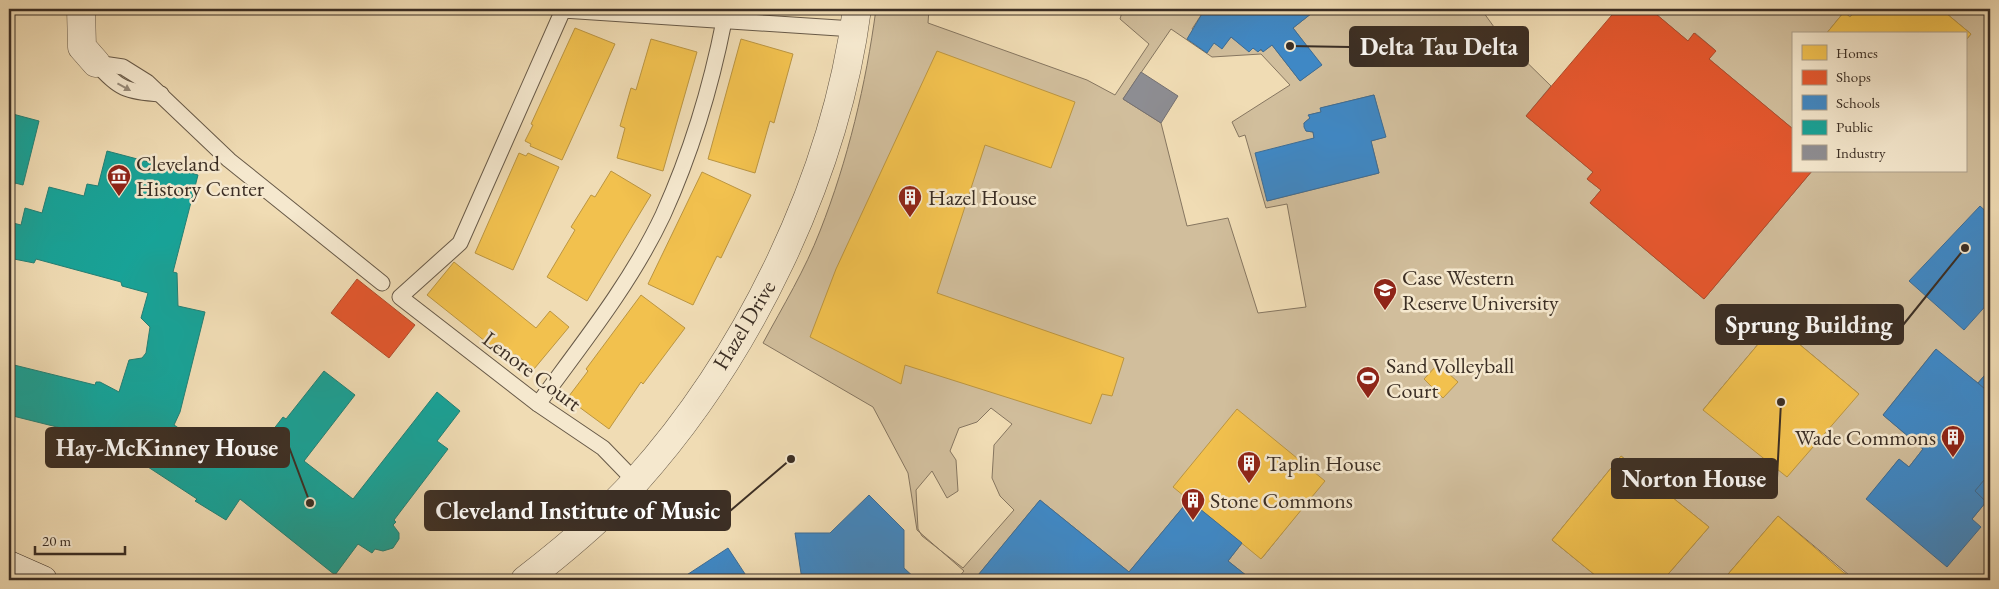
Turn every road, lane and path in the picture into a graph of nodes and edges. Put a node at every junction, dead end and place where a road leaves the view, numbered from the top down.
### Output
1 (81, 9) edge
2 (856, 19) edge
3 (724, 20) junction
4 (96, 63) joint
5 (382, 283) dead end
6 (538, 404) junction
7 (635, 481) junction
8 (9, 565) edge
9 (43, 580) edge
10 (526, 580) edge

1 - 4 street
2 - 3 lane
2 - 7 street, Hazel Drive
3 - 6 lane
3 - 6 lane, Lenore Court
4 - 5 lane
6 - 7 lane, Lenore Court
7 - 10 street, Hazel Drive
8 - 9 street

